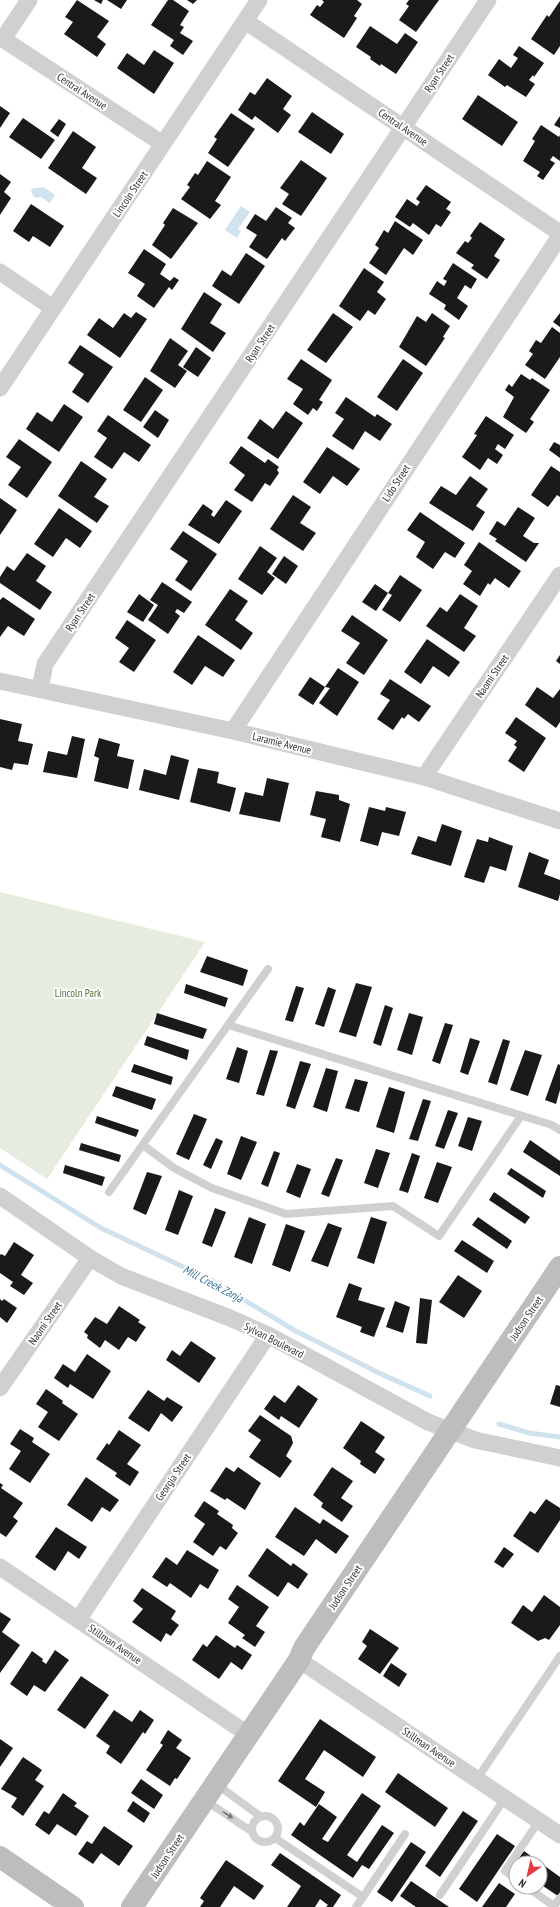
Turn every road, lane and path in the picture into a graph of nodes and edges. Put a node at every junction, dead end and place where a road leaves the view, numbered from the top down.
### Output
1 (29, 0) edge
2 (259, 0) edge
3 (488, 0) edge
4 (245, 22) junction
5 (2, 38) edge
6 (404, 127) junction
7 (163, 144) junction
8 (560, 235) edge
9 (0, 272) edge
10 (53, 308) junction
11 (0, 388) edge
12 (560, 575) edge
13 (0, 681) edge
14 (40, 689) junction
15 (233, 731) junction
16 (424, 777) junction
17 (560, 821) edge
18 (268, 969) dead end
19 (228, 1025) junction
20 (521, 1116) junction
21 (560, 1130) edge
22 (143, 1145) junction
23 (109, 1192) dead end
24 (0, 1196) edge
25 (90, 1258) junction
26 (560, 1267) edge
27 (268, 1335) junction
28 (0, 1388) edge
29 (451, 1431) junction
30 (560, 1458) edge
31 (0, 1567) edge
32 (78, 1620) junction
33 (560, 1656) edge
34 (299, 1660) junction
35 (249, 1735) junction
36 (477, 1779) junction
37 (210, 1792) junction
38 (505, 1798) junction
39 (260, 1816) junction
40 (539, 1821) junction
41 (251, 1831) junction
42 (405, 1834) dead end
43 (560, 1835) edge
44 (275, 1838) junction
45 (516, 1855) edge
46 (0, 1858) edge
47 (440, 1895) dead end
48 (538, 1895) edge
49 (363, 1897) junction
50 (560, 1898) edge
51 (74, 1907) edge
52 (132, 1907) edge
53 (356, 1907) edge

1 - 5 street
2 - 4 street, Lincoln Street
3 - 6 street, Ryan Street
4 - 6 street, Central Avenue
4 - 7 street, Lincoln Street
5 - 7 street, Central Avenue
6 - 8 street, Central Avenue
6 - 14 street, Ryan Street
7 - 10 street, Lincoln Street
8 - 15 street, Lido Street
9 - 10 street
10 - 11 street, Lincoln Street
12 - 16 street, Naomi Street
13 - 14 street, Laramie Avenue
14 - 15 street, Laramie Avenue
15 - 16 street, Laramie Avenue
16 - 17 street, Laramie Avenue
18 - 19 lane
19 - 20 lane
19 - 22 lane
20 - 21 lane
20 - 22 lane
22 - 23 lane
24 - 25 street, Sylvan Boulevard
25 - 27 street, Sylvan Boulevard
25 - 28 street, Naomi Street
26 - 29 main road, Judson Street
27 - 29 street, Sylvan Boulevard
27 - 32 street, Georgia Street
29 - 30 street, Sylvan Boulevard
29 - 34 main road, Judson Street
31 - 32 street, Stillman Avenue
32 - 35 street, Stillman Avenue
33 - 36 lane
34 - 35 main road, Judson Street
34 - 36 street, Stillman Avenue
35 - 37 main road, Judson Street
36 - 38 street, Stillman Avenue
37 - 39 lane
37 -> 41 lane
37 - 52 main road, Judson Street
38 - 40 street, Stillman Avenue
38 - 47 lane
39 - 41 lane
39 - 44 lane
40 - 43 street, Stillman Avenue
40 - 45 lane
41 - 44 lane
42 - 49 lane
44 - 49 lane
46 - 51 main road
48 - 50 lane
49 - 53 lane

